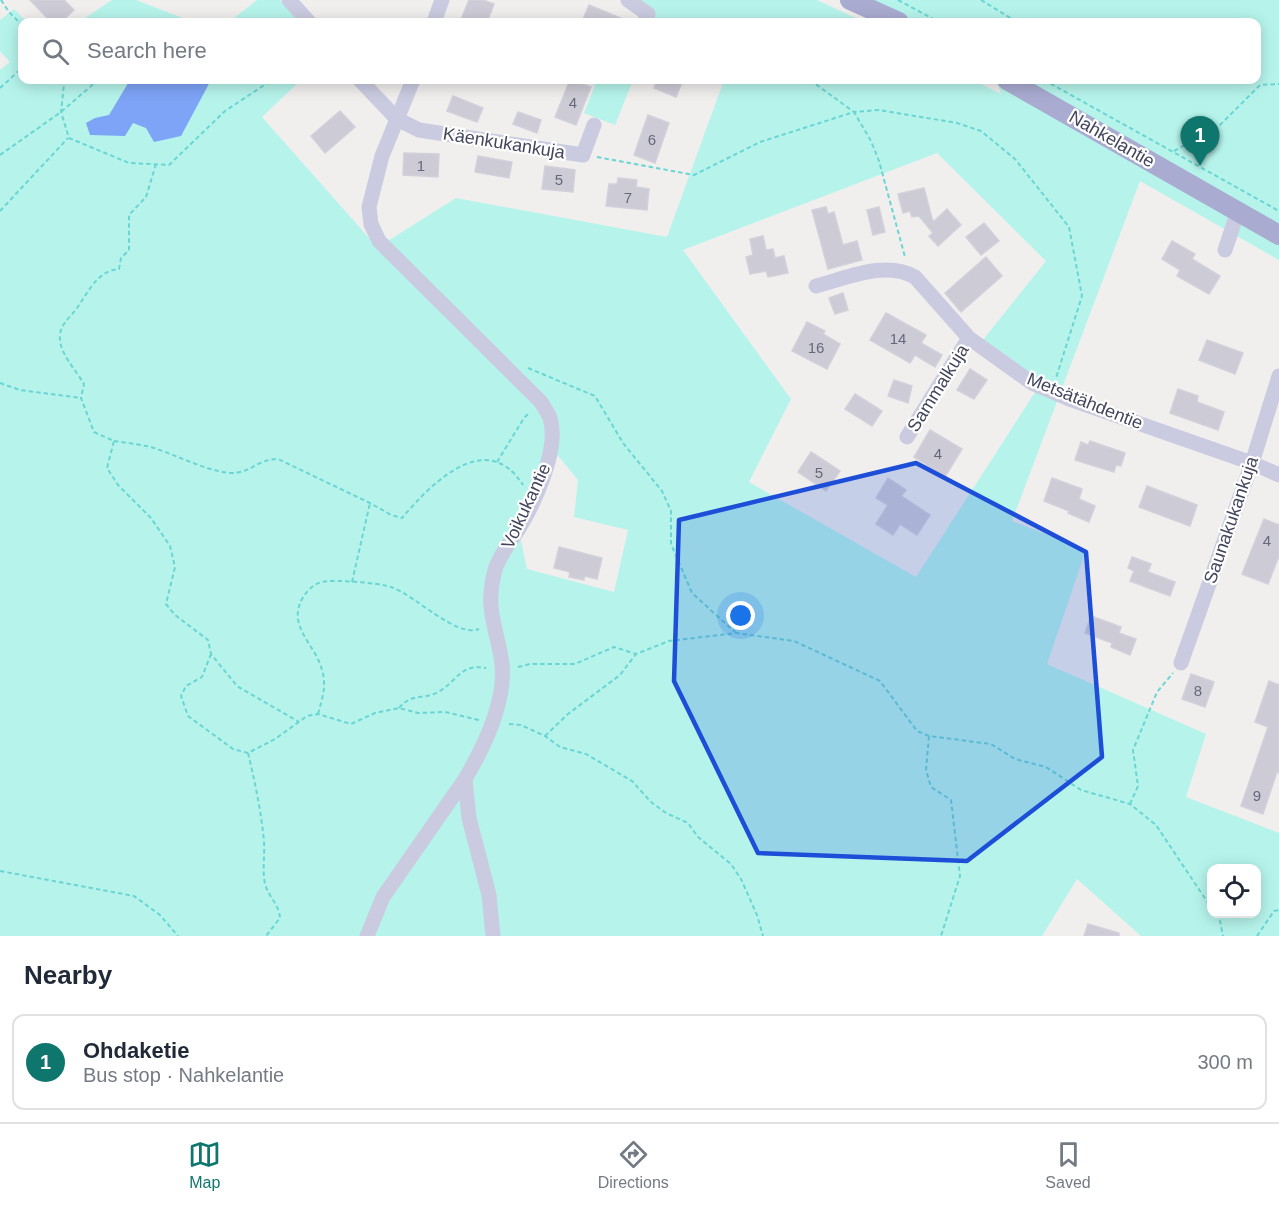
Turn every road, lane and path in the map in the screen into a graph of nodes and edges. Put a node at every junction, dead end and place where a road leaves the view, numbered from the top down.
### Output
1 (1, 0) edge
2 (289, 0) edge
3 (442, 0) edge
4 (627, 0) edge
5 (850, 0) edge
6 (898, 0) edge
7 (981, 0) edge
8 (305, 18) edge
9 (435, 18) edge
10 (646, 18) edge
11 (890, 18) edge
12 (932, 18) edge
13 (1010, 18) edge
14 (18, 21) edge
15 (18, 72) edge
16 (64, 84) edge
17 (93, 84) edge
18 (266, 84) edge
19 (364, 84) edge
20 (411, 84) edge
21 (816, 84) edge
22 (1014, 84) edge
23 (1051, 84) edge
24 (1279, 84) edge
25 (0, 88) edge
26 (61, 112) junction
27 (854, 112) junction
28 (397, 119) junction
29 (594, 125) dead end
30 (69, 138) junction
31 (1174, 151) junction
32 (0, 154) edge
33 (583, 155) junction
34 (156, 164) junction
35 (0, 210) edge
36 (1238, 211) junction
37 (1279, 211) edge
38 (1279, 235) edge
39 (1225, 250) dead end
40 (906, 272) junction
41 (816, 286) dead end
42 (969, 338) junction
43 (510, 371) junction
44 (1279, 376) edge
45 (0, 383) edge
46 (1051, 391) junction
47 (81, 398) junction
48 (541, 402) junction
49 (907, 437) dead end
50 (114, 441) junction
51 (497, 462) junction
52 (1252, 463) junction
53 (1279, 475) edge
54 (532, 500) junction
55 (370, 503) junction
56 (352, 582) junction
57 (492, 624) junction
58 (736, 633) junction
59 (211, 654) junction
60 (636, 654) junction
61 (1181, 663) joint
62 (502, 671) junction
63 (399, 708) junction
64 (318, 714) junction
65 (299, 722) junction
66 (491, 723) junction
67 (545, 736) junction
68 (928, 736) junction
69 (248, 753) junction
70 (465, 779) junction
71 (1130, 804) junction
72 (0, 871) edge
73 (1207, 902) edge
74 (1279, 910) edge
75 (1218, 918) edge
76 (178, 936) edge
77 (266, 936) edge
78 (367, 936) edge
79 (493, 936) edge
80 (763, 936) edge
81 (941, 936) edge
82 (1223, 936) edge
83 (1257, 936) edge

1 - 14 path
2 - 8 street
3 - 9 street
4 - 10 street
5 - 11 main road
6 - 12 path
7 - 13 path
15 - 25 path
16 - 26 path
17 - 26 path
18 - 34 path
19 - 28 street
20 - 28 street, Voikukantie
21 - 27 path
22 - 36 main road, Nahkelantie
23 - 31 path
24 - 31 path
26 - 30 path
26 - 32 path
27 - 33 path
27 - 40 path
27 - 46 path
28 - 33 street, Käenkukankuja
28 - 43 street, Voikukantie
29 - 33 street, Käenkukankuja
30 - 34 path
30 - 35 path
31 - 37 path
34 - 47 path
36 - 38 main road, Nahkelantie
36 - 39 street
40 - 41 street
40 - 42 street, Metsätähdentie
42 - 46 street, Metsätähdentie
42 - 49 street, Sammalkuja
43 - 48 street, Voikukantie
43 - 58 path
44 - 52 street, Saunakukankuja
45 - 47 path
46 - 52 street, Metsätähdentie
47 - 50 path
48 - 51 path
48 - 54 street, Voikukantie
50 - 55 path
50 - 59 path
51 - 54 path
51 - 55 path
52 - 53 street, Metsätähdentie
52 - 61 street, Saunakukankuja
54 - 57 street, Voikukantie
55 - 56 path
56 - 57 path
56 - 64 path
57 - 62 street, Voikukantie
58 - 60 path
58 - 68 path
59 - 65 path
59 - 69 path
60 - 62 path
60 - 67 path
61 - 71 path
62 - 63 path
62 - 66 street, Voikukantie
63 - 64 path
63 - 66 path
64 - 65 path
65 - 69 path
66 - 67 path
66 - 70 street, Voikukantie
67 - 80 path
68 - 71 path
68 - 81 path
69 - 77 path
70 - 78 street, Voikukantie
70 - 79 street
71 - 73 path
72 - 76 path
74 - 83 path
75 - 82 path

